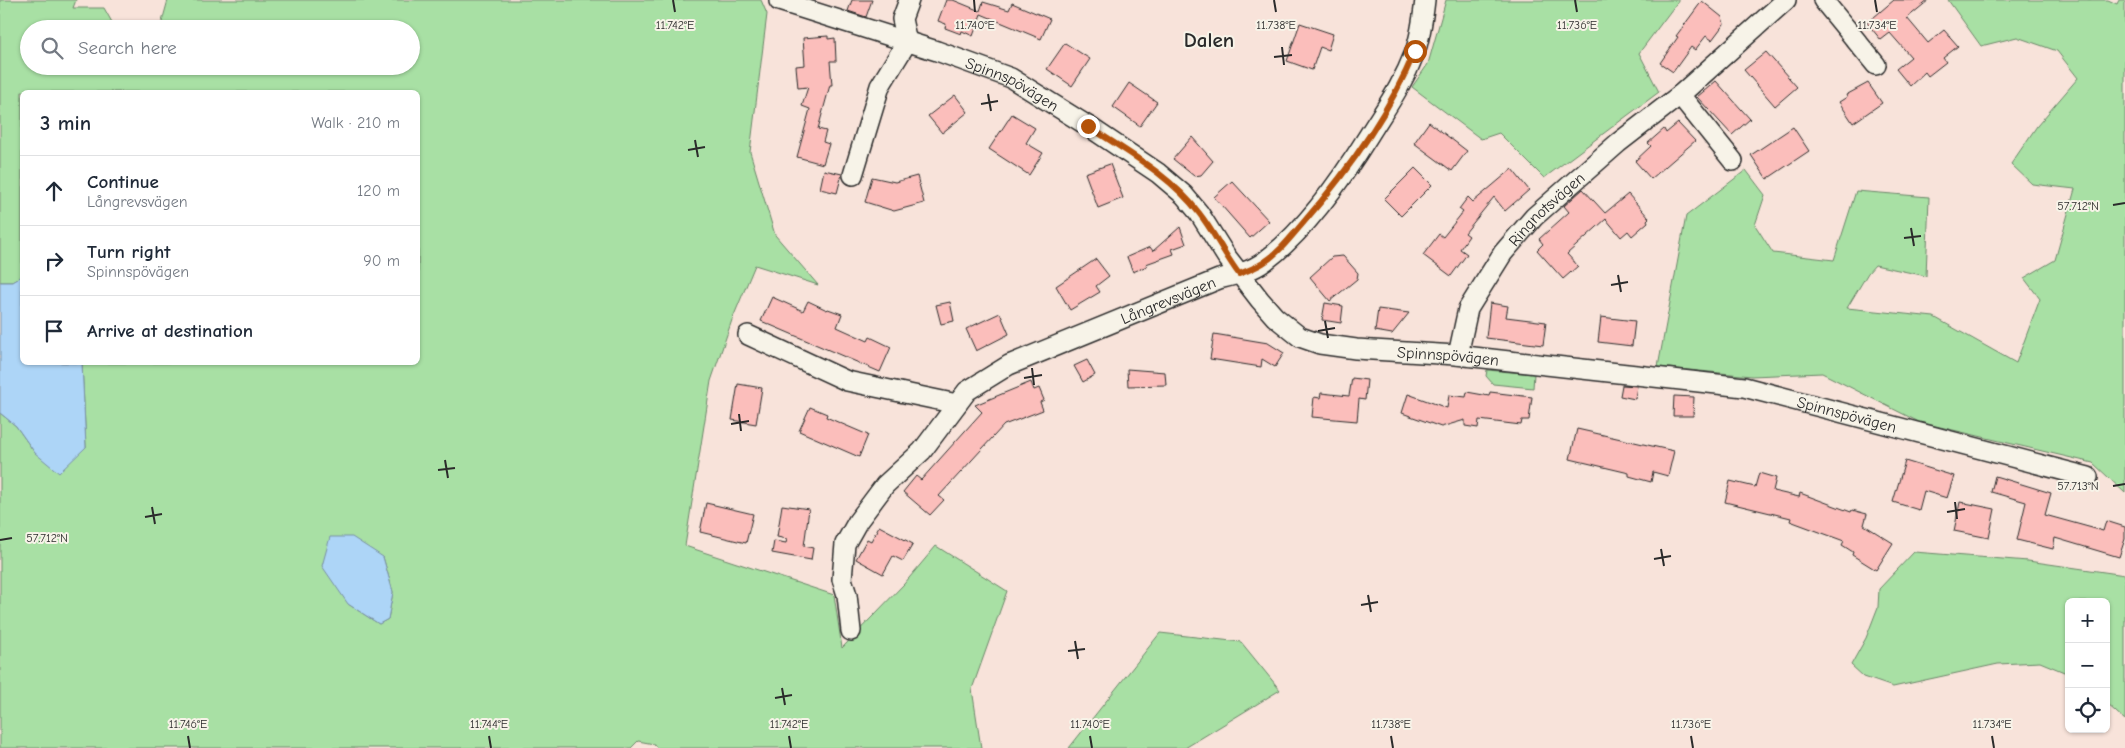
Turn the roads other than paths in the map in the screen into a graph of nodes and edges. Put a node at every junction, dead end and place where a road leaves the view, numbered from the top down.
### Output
1 (909, 0) edge
2 (1425, 0) edge
3 (1786, 0) edge
4 (1823, 0) edge
5 (779, 1) edge
6 (907, 42) junction
7 (1876, 64) dead end
8 (1680, 95) junction
9 (1733, 161) dead end
10 (853, 176) dead end
11 (1239, 274) junction
12 (748, 335) dead end
13 (1458, 355) junction
14 (957, 404) junction
15 (2088, 477) dead end
16 (851, 631) dead end

1 - 6 street
2 - 11 street, Långrevsvägen
3 - 8 street, Ringnotsvägen
4 - 7 street
5 - 6 street, Spinnspövägen
6 - 10 street
6 - 11 street, Spinnspövägen
8 - 9 street
8 - 13 street, Ringnotsvägen
11 - 13 street, Spinnspövägen
11 - 14 street, Långrevsvägen
12 - 14 street
13 - 15 street, Spinnspövägen
14 - 16 street, Långrevsvägen

